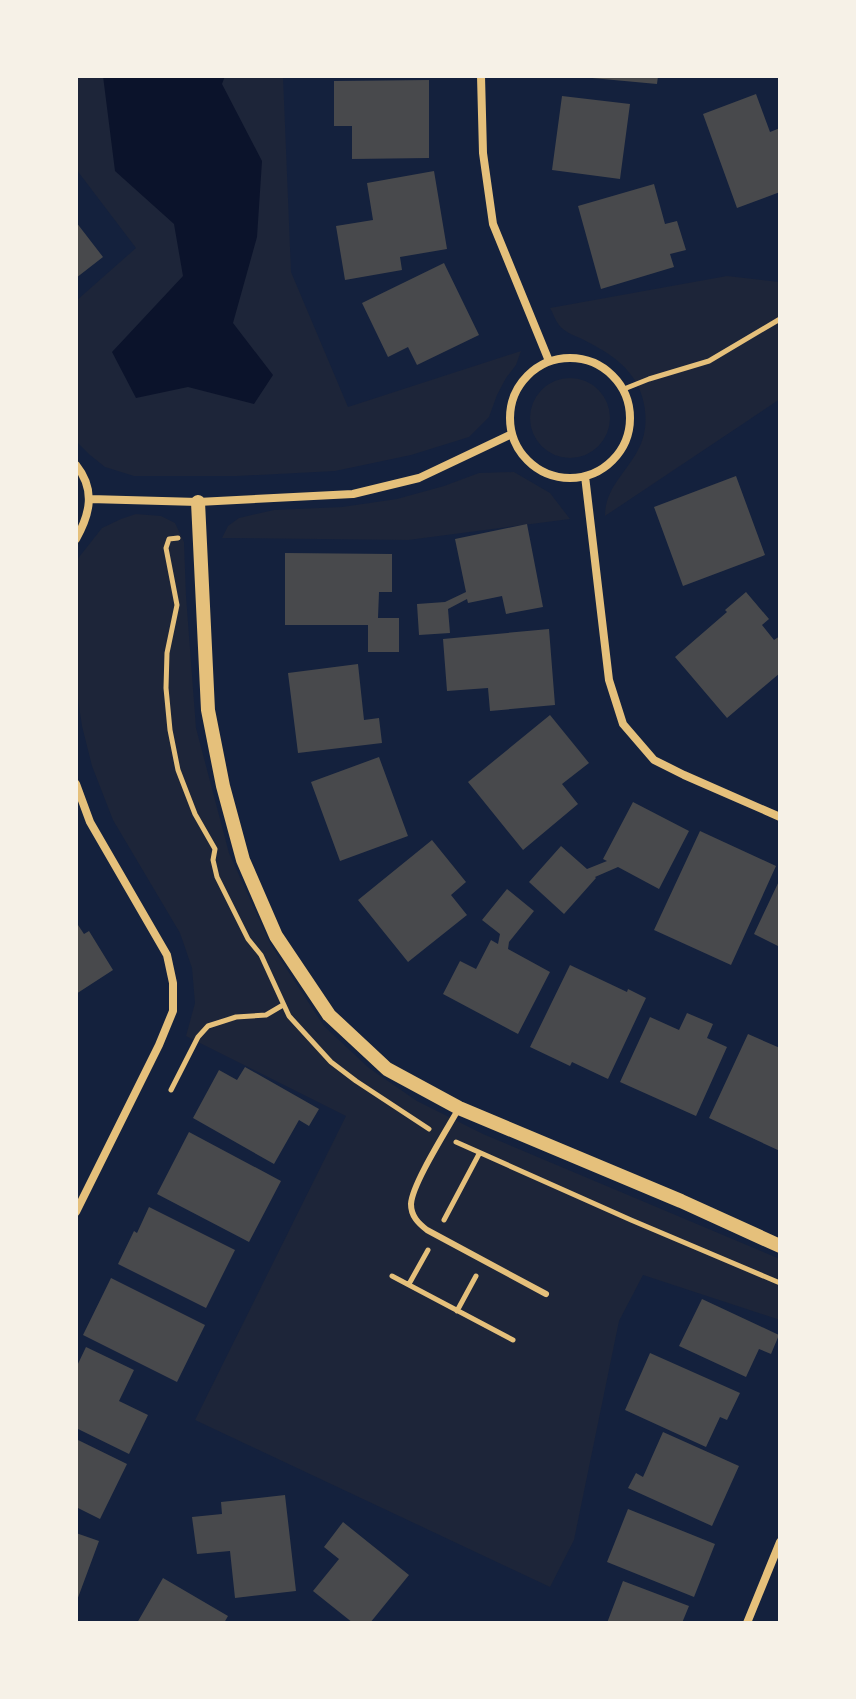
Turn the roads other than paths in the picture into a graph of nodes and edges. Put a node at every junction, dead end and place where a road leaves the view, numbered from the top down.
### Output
1 (481, 76) edge
2 (549, 361) junction
3 (512, 434) junction
4 (76, 465) edge
5 (585, 476) junction
6 (90, 499) junction
7 (198, 502) junction
8 (76, 539) edge
9 (76, 784) edge
10 (780, 817) edge
11 (459, 1108) junction
12 (76, 1212) edge
13 (780, 1246) edge
14 (546, 1294) dead end
15 (780, 1542) edge
16 (747, 1623) edge

1 - 2 street
2 - 3 street
2 - 5 street
3 - 5 street
3 - 7 street
4 - 6 street
5 - 10 street
6 - 7 street
6 - 8 street
7 - 11 street
9 - 12 street
11 - 13 street
11 - 14 lane
15 - 16 street

